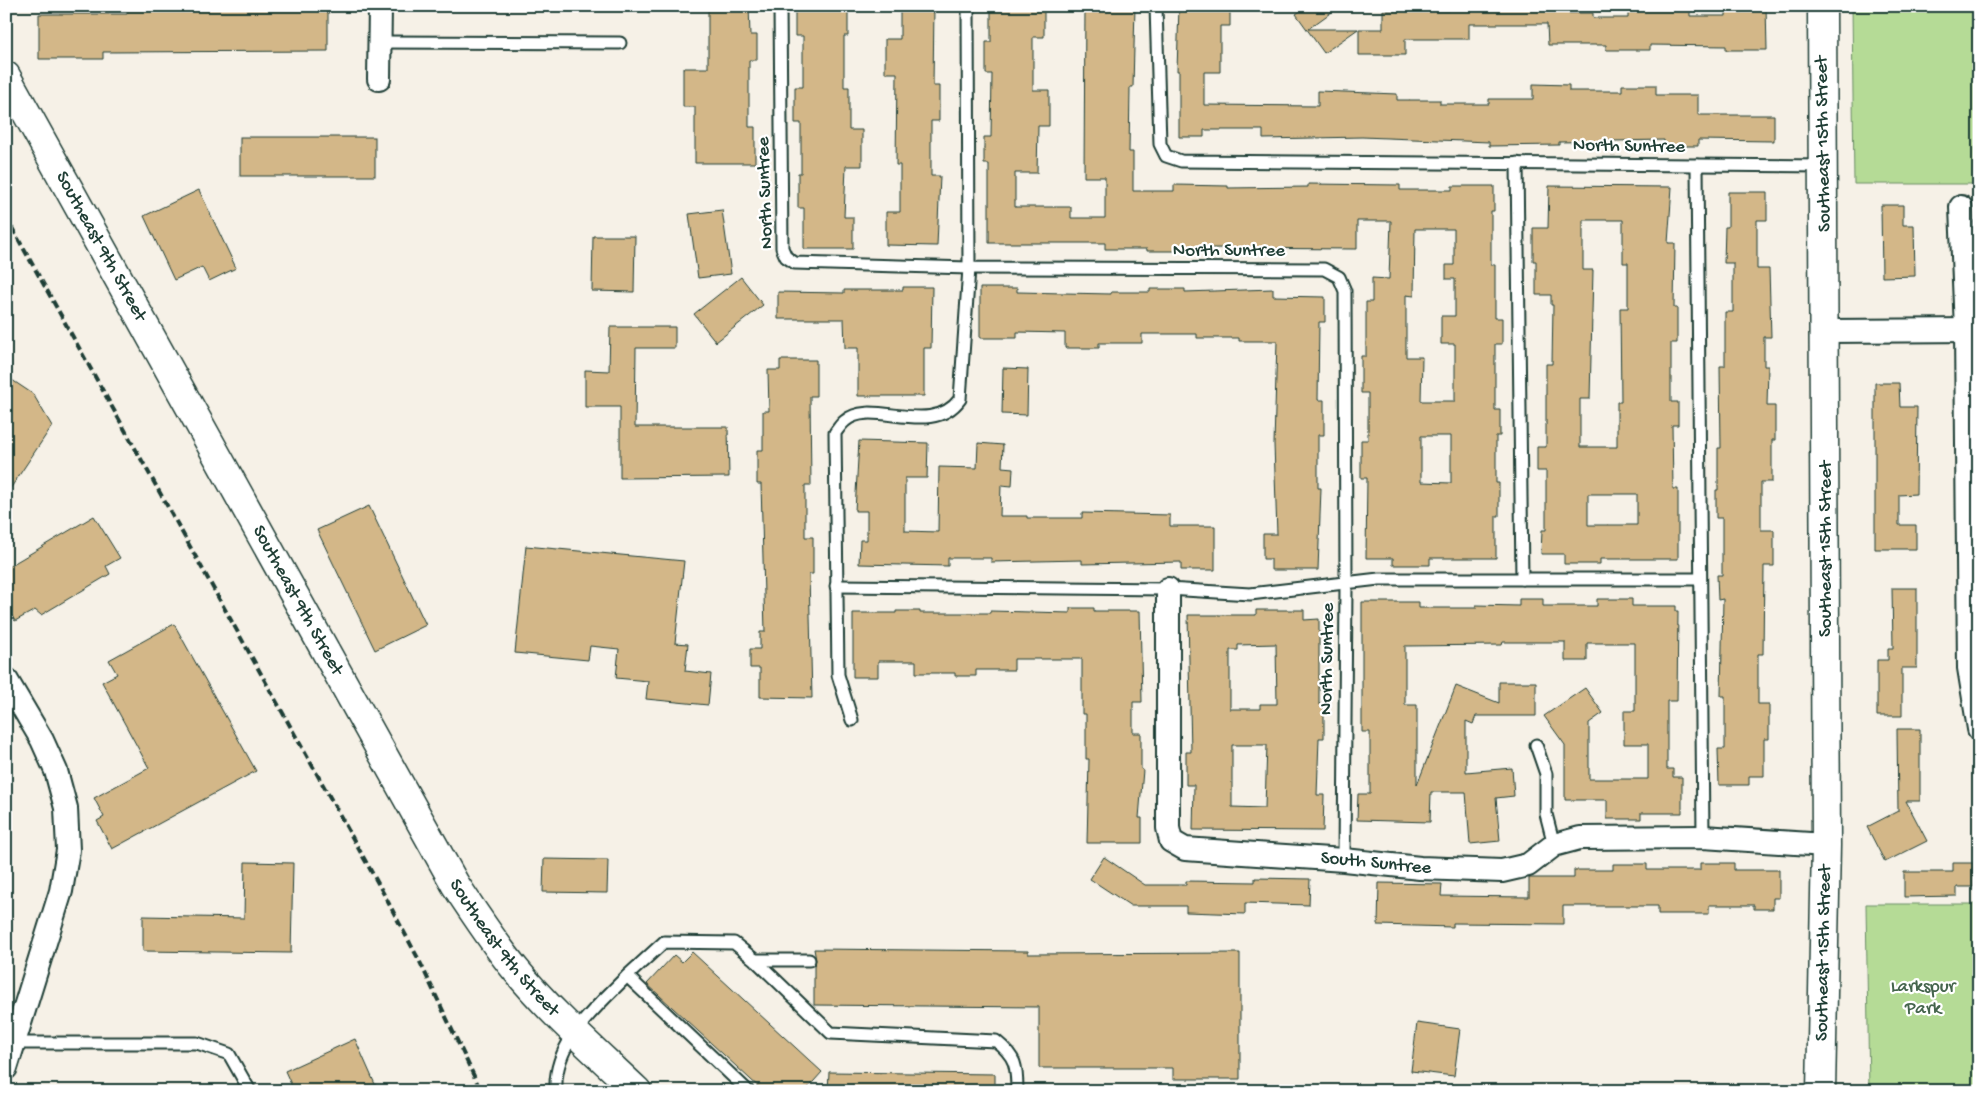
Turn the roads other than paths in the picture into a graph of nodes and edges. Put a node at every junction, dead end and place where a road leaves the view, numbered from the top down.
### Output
1 (380, 6) edge
2 (780, 6) edge
3 (968, 6) edge
4 (1156, 6) edge
5 (1822, 6) edge
6 (380, 42) junction
7 (620, 42) dead end
8 (6, 76) edge
9 (379, 80) dead end
10 (1517, 163) junction
11 (1698, 165) junction
12 (1824, 166) junction
13 (1961, 207) dead end
14 (969, 268) junction
15 (1972, 330) edge
16 (1825, 331) junction
17 (1522, 579) junction
18 (1700, 579) junction
19 (1346, 584) junction
20 (836, 586) junction
21 (1168, 589) junction
22 (6, 679) edge
23 (852, 720) dead end
24 (1979, 729) edge
25 (1536, 745) dead end
26 (1703, 837) junction
27 (1554, 845) junction
28 (1826, 845) junction
29 (1344, 860) junction
30 (755, 960) junction
31 (809, 960) dead end
32 (627, 976) junction
33 (574, 1031) junction
34 (14, 1043) junction
35 (6, 1068) edge
36 (250, 1091) edge
37 (556, 1091) edge
38 (636, 1091) edge
39 (748, 1091) edge
40 (1017, 1091) edge
41 (1821, 1091) edge

1 - 6 street
2 - 14 lane, North Suntree
3 - 14 lane
4 - 10 lane, North Suntree
5 - 12 street, Southeast 15th Street
6 - 7 lane
6 - 9 street
8 - 33 street, Southeast 9th Street
10 - 11 lane, North Suntree
10 - 17 lane
11 - 12 lane, North Suntree
11 - 18 lane
12 - 16 street, Southeast 15th Street
13 - 15 street
14 - 19 lane, North Suntree
14 - 20 lane
15 - 16 street
15 - 24 street
16 - 28 street, Southeast 15th Street
17 - 18 lane
17 - 19 lane
18 - 26 lane
19 - 21 lane
19 - 29 lane, North Suntree
20 - 21 lane
20 - 23 lane
21 - 29 street, South Suntree
22 - 34 street
25 - 27 lane
26 - 27 street, South Suntree
26 - 28 street, South Suntree
27 - 29 street, South Suntree
28 - 41 street, Southeast 15th Street
30 - 31 lane
30 - 32 lane
30 - 40 lane
32 - 33 lane
32 - 39 lane
33 - 37 lane
33 - 38 street, Southeast 9th Street
34 - 35 street
34 - 36 lane

